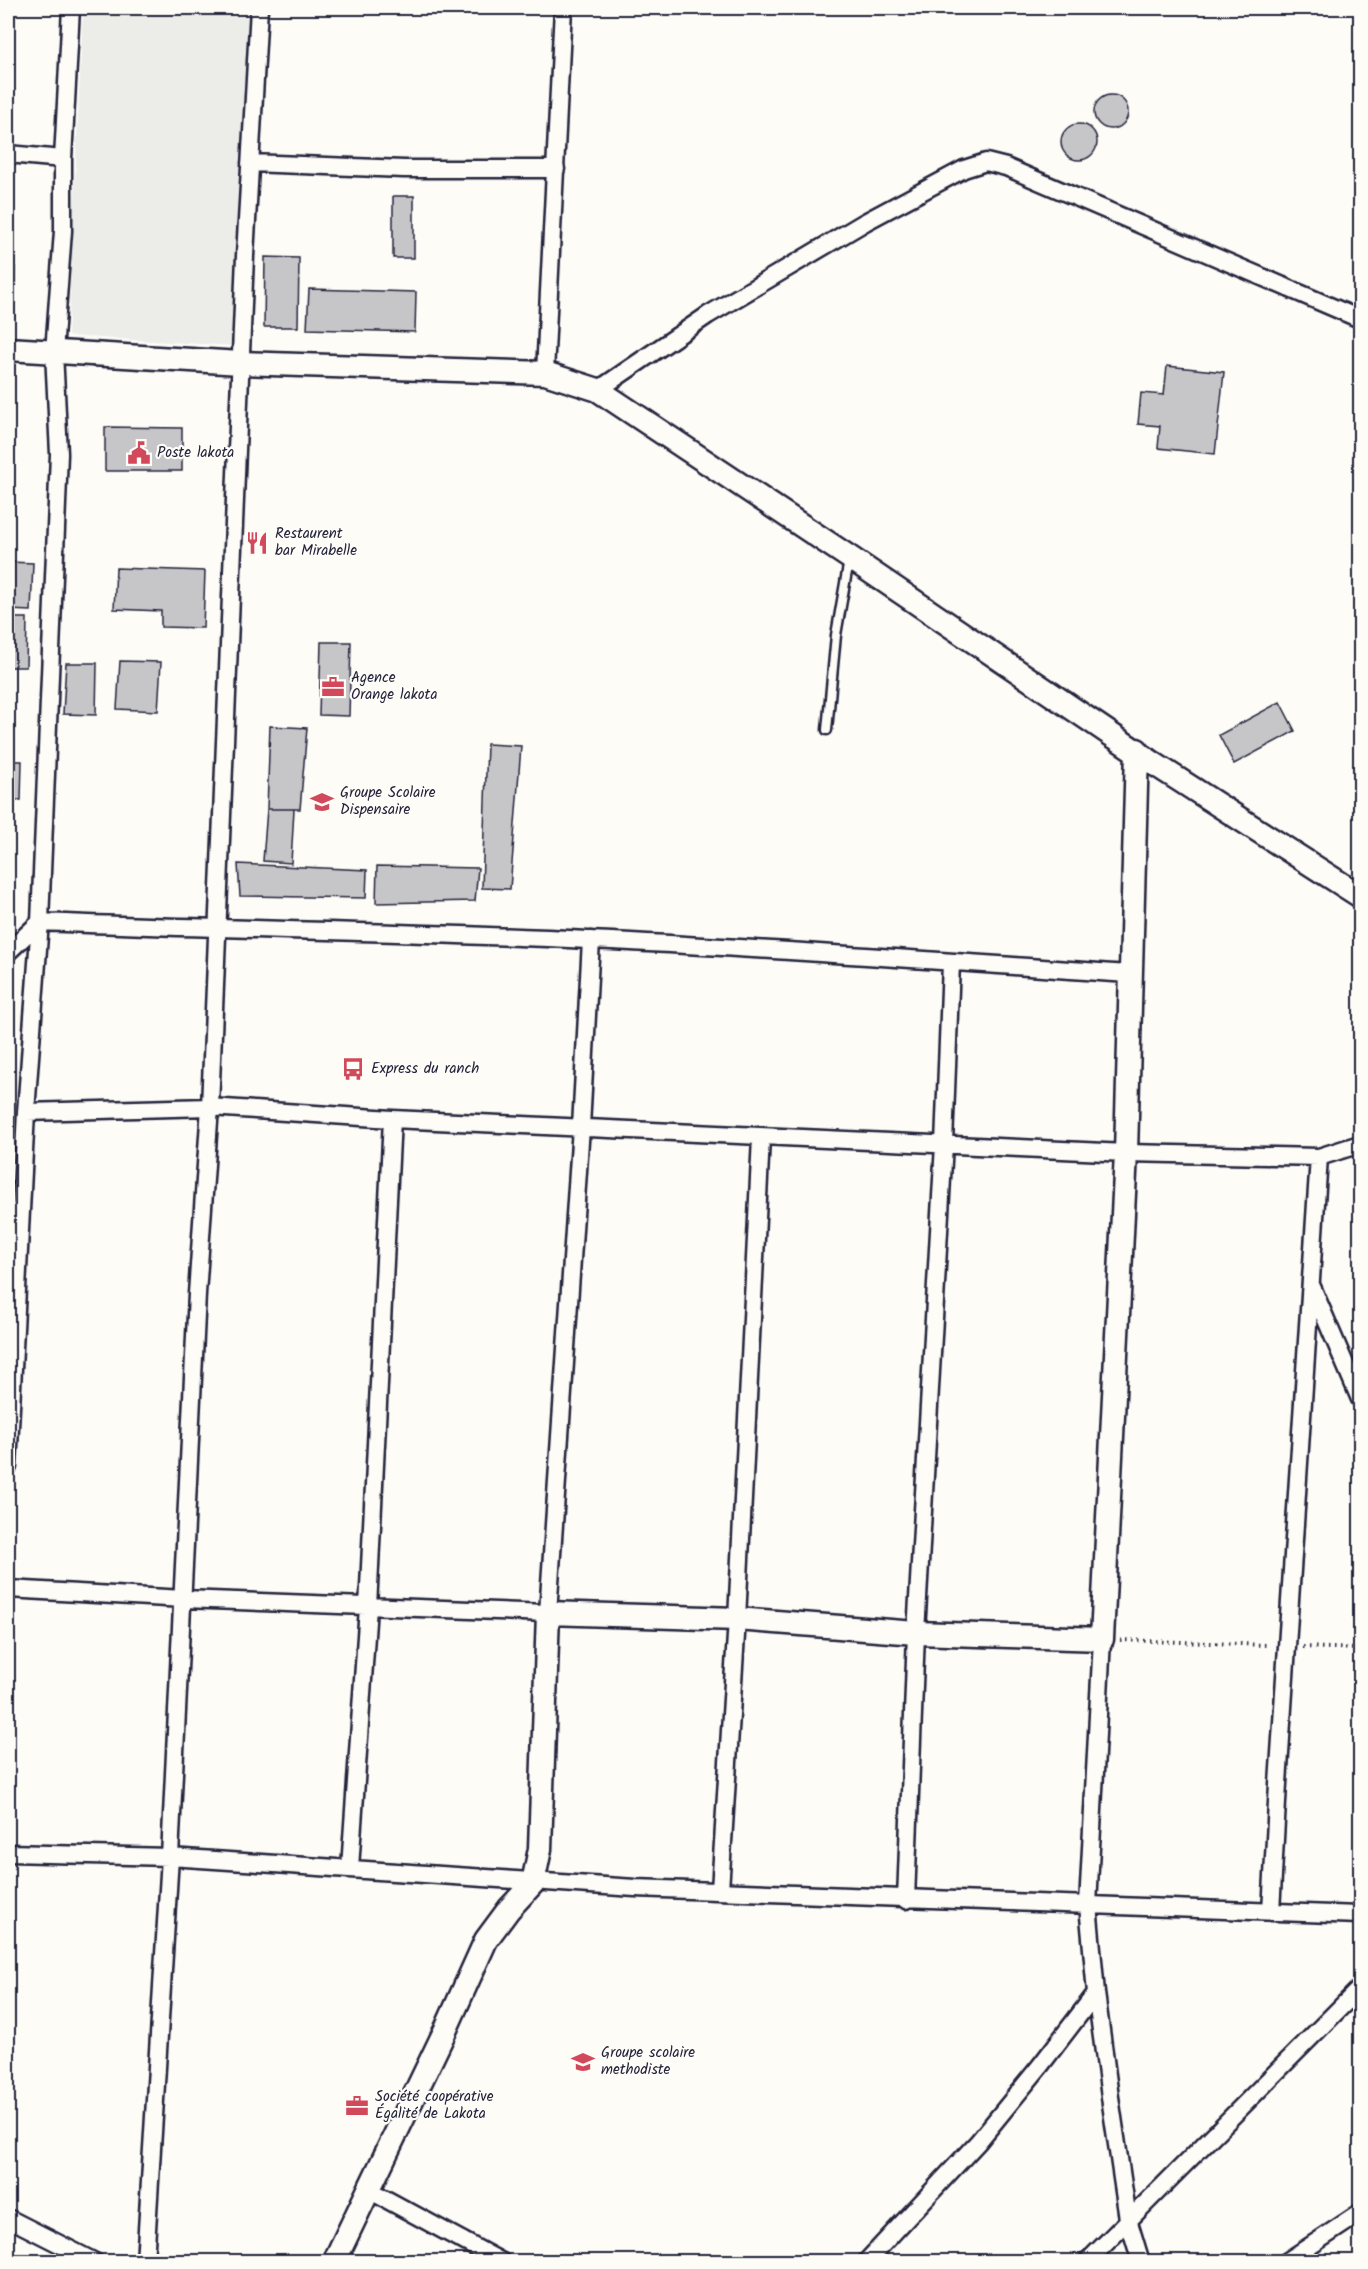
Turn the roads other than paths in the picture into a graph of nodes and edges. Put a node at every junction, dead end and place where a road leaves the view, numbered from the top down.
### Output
1 (71, 8) edge
2 (259, 8) edge
3 (563, 8) edge
4 (8, 154) edge
5 (63, 159) junction
6 (250, 163) junction
7 (556, 169) junction
8 (1360, 319) edge
9 (8, 349) edge
10 (54, 352) junction
11 (241, 363) junction
12 (545, 373) junction
13 (598, 390) junction
14 (849, 556) junction
15 (827, 730) dead end
16 (1137, 750) junction
17 (1360, 896) edge
18 (40, 922) junction
19 (217, 927) junction
20 (591, 940) junction
21 (8, 952) edge
22 (951, 963) junction
23 (1129, 974) junction
24 (210, 1107) junction
25 (26, 1112) junction
26 (392, 1119) junction
27 (581, 1128) junction
28 (761, 1138) junction
29 (944, 1144) junction
30 (1360, 1144) edge
31 (1125, 1154) junction
32 (1319, 1157) junction
33 (1310, 1283) junction
34 (1360, 1399) edge
35 (8, 1467) edge
36 (8, 1589) edge
37 (184, 1599) junction
38 (368, 1606) junction
39 (548, 1613) junction
40 (737, 1619) junction
41 (916, 1633) junction
42 (1102, 1639) junction
43 (8, 1853) edge
44 (170, 1857) junction
45 (350, 1868) junction
46 (533, 1883) junction
47 (720, 1890) junction
48 (906, 1899) junction
49 (1088, 1905) junction
50 (1272, 1912) junction
51 (1360, 1915) edge
52 (1360, 1988) edge
53 (1096, 1993) junction
54 (369, 2190) junction
55 (1360, 2212) edge
56 (8, 2218) edge
57 (1128, 2219) junction
58 (95, 2262) edge
59 (145, 2262) edge
60 (334, 2262) edge
61 (502, 2262) edge
62 (866, 2262) edge
63 (1088, 2262) edge
64 (1141, 2262) edge
65 (1286, 2262) edge

1 - 5 street
2 - 6 street
3 - 7 street
4 - 5 street
5 - 10 street
6 - 7 street
6 - 11 street
7 - 12 street
8 - 13 street
9 - 10 street
10 - 11 street
10 - 18 street
11 - 12 street
11 - 19 street
12 - 13 street
13 - 14 street
14 - 15 lane
14 - 16 street
16 - 17 street
16 - 23 street
18 - 19 street
18 - 21 street
18 - 25 street
19 - 20 street
19 - 24 street
20 - 22 street
20 - 27 street
22 - 23 street
22 - 29 street
23 - 31 street
24 - 25 street
24 - 26 street
24 - 37 street
25 - 35 street
26 - 27 street
26 - 38 street
27 - 28 street
27 - 39 street
28 - 29 street
28 - 40 street
29 - 31 street
29 - 41 street
30 - 32 street
31 - 32 street
31 - 42 street
32 - 33 street
33 - 34 street
33 - 50 street
36 - 37 street
37 - 38 street
37 - 44 street
38 - 39 street
38 - 45 street
39 - 40 street
39 - 46 street
40 - 41 street
40 - 47 street
41 - 42 street
41 - 48 street
42 - 49 street
43 - 44 street
44 - 45 street
44 - 59 street
45 - 46 street
46 - 47 street
46 - 54 street
47 - 48 street
48 - 49 street
49 - 50 street
49 - 53 street
50 - 51 street
52 - 57 street
53 - 57 street
53 - 62 street
54 - 60 street
54 - 61 street
55 - 65 street
56 - 58 street
57 - 63 street
57 - 64 street

